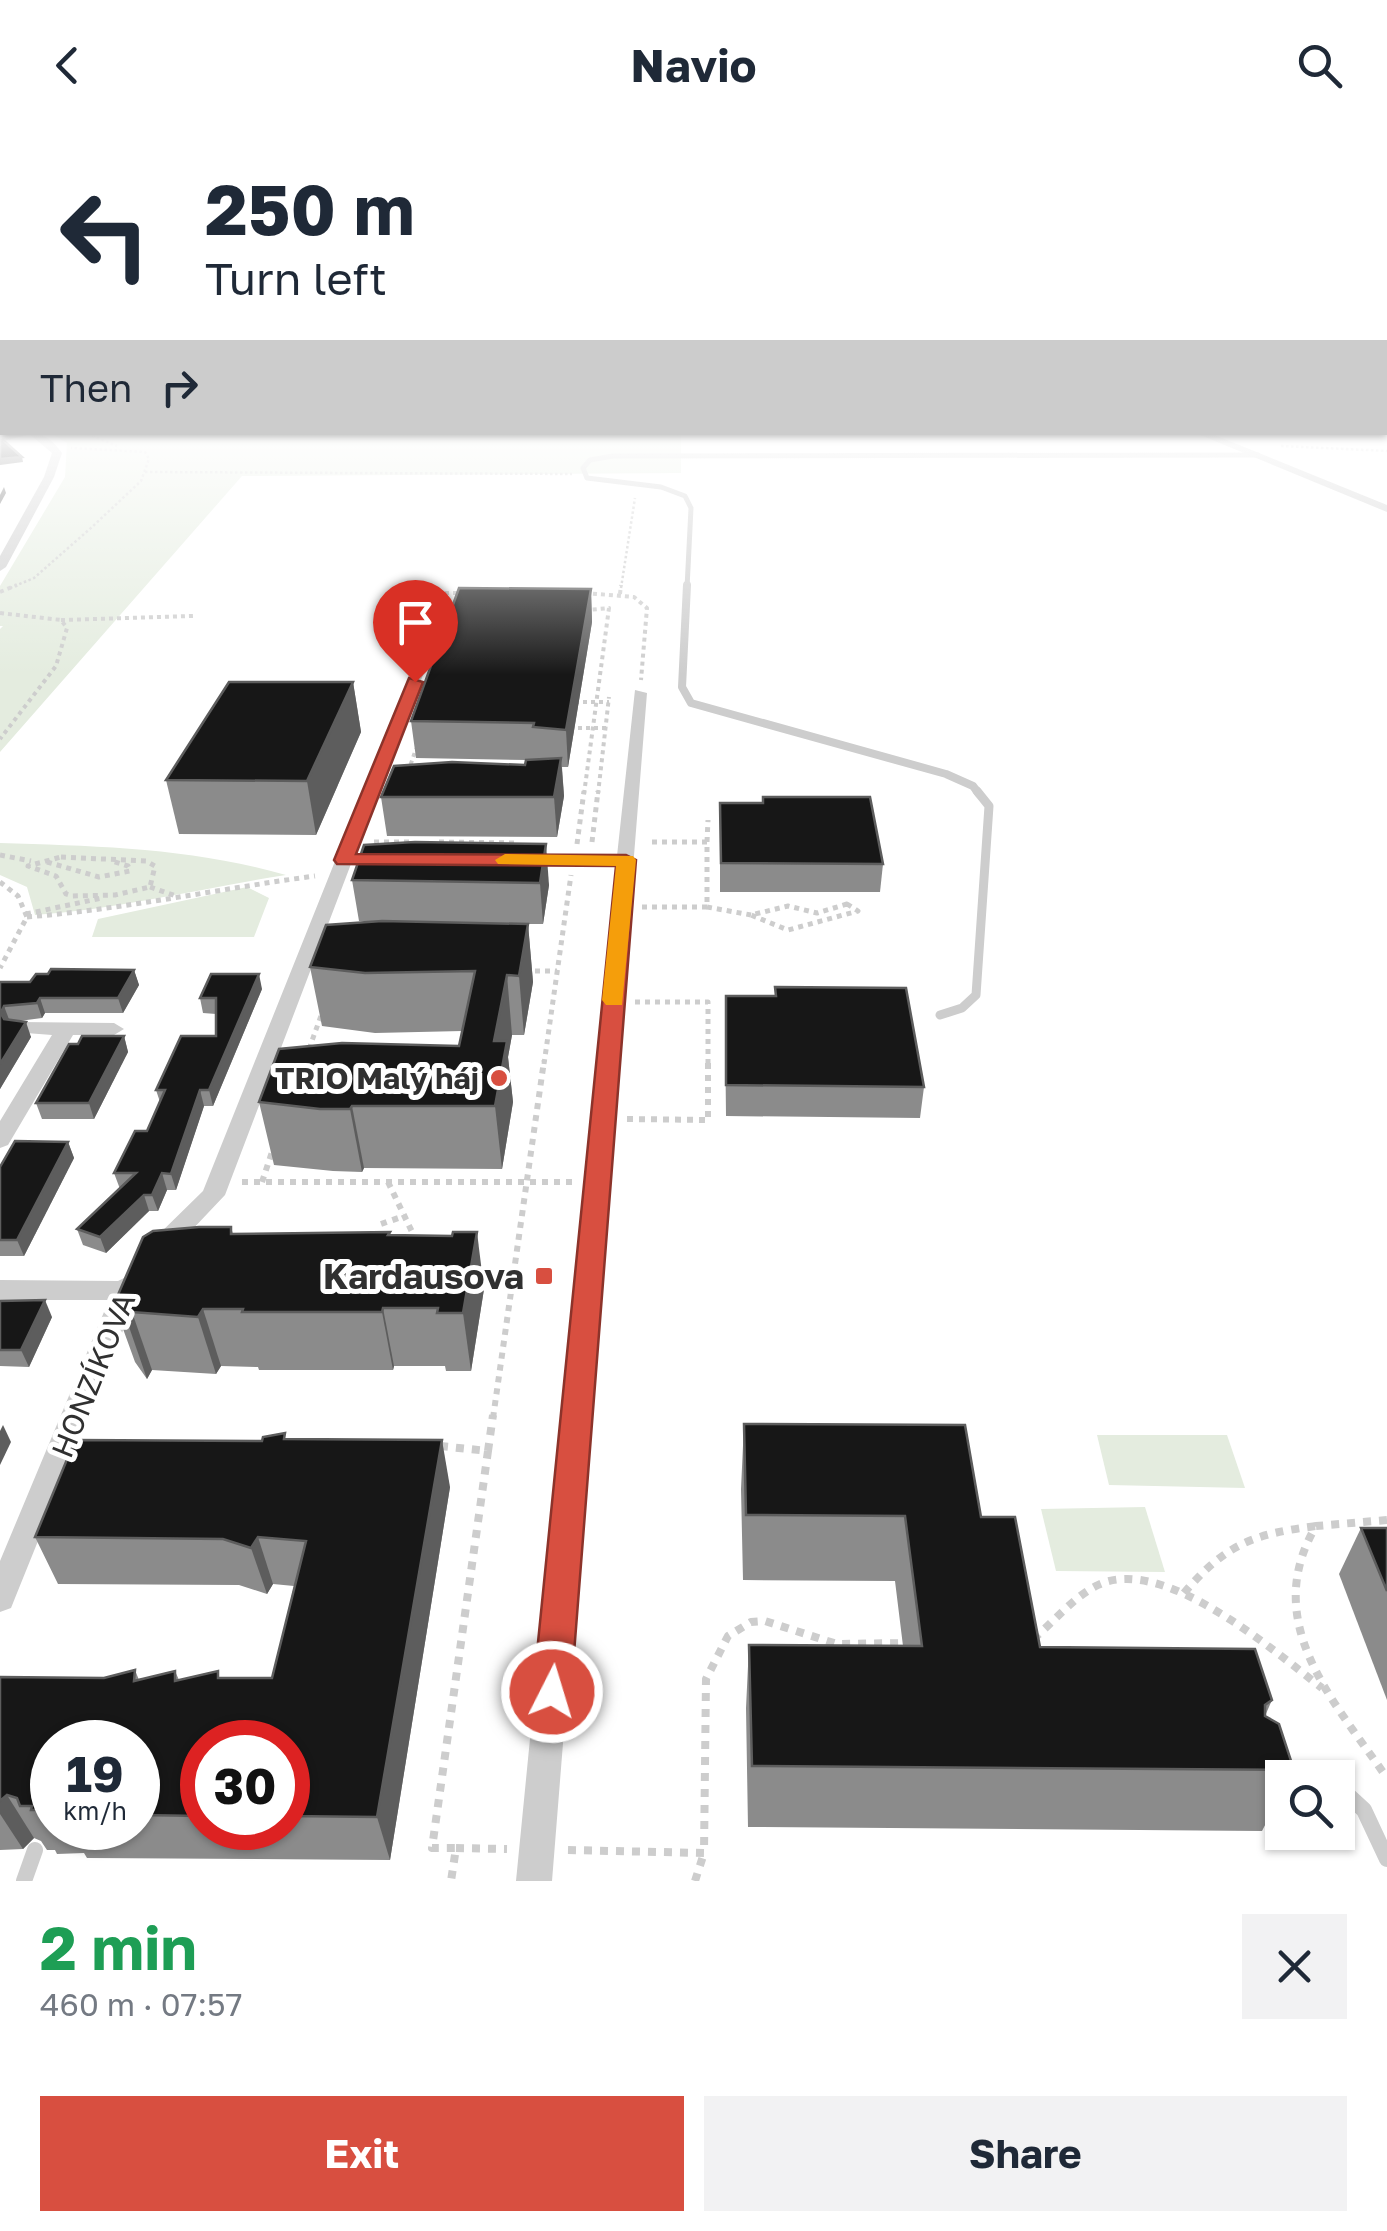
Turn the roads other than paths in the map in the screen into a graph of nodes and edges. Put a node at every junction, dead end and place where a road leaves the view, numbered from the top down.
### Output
1 (31, 511) edge
2 (692, 511) edge
3 (0, 568) edge
4 (439, 617) dead end
5 (640, 693) road end
6 (382, 851) edge
7 (636, 851) junction
8 (344, 859) junction
9 (496, 860) edge
10 (940, 1015) dead end
11 (20, 1028) edge
12 (66, 1029) junction
13 (114, 1029) dead end
14 (0, 1140) edge
15 (0, 1290) edge
16 (124, 1291) junction
17 (9, 1557) edge
18 (0, 1598) edge
19 (1355, 1802) edge
20 (35, 1850) dead end
21 (1387, 1859) edge
22 (24, 1881) edge
23 (534, 1881) edge

1 - 3 street
2 - 10 lane
4 - 8 street, HONZÍKOVA
5 - 7 street
6 - 8 street
7 - 9 street
7 - 23 street
8 - 16 street, HONZÍKOVA
11 - 12 street
12 - 13 street
12 - 14 street
15 - 16 street
16 - 17 street, HONZÍKOVA
17 - 18 street, HONZÍKOVA
19 - 21 lane
20 - 22 lane

